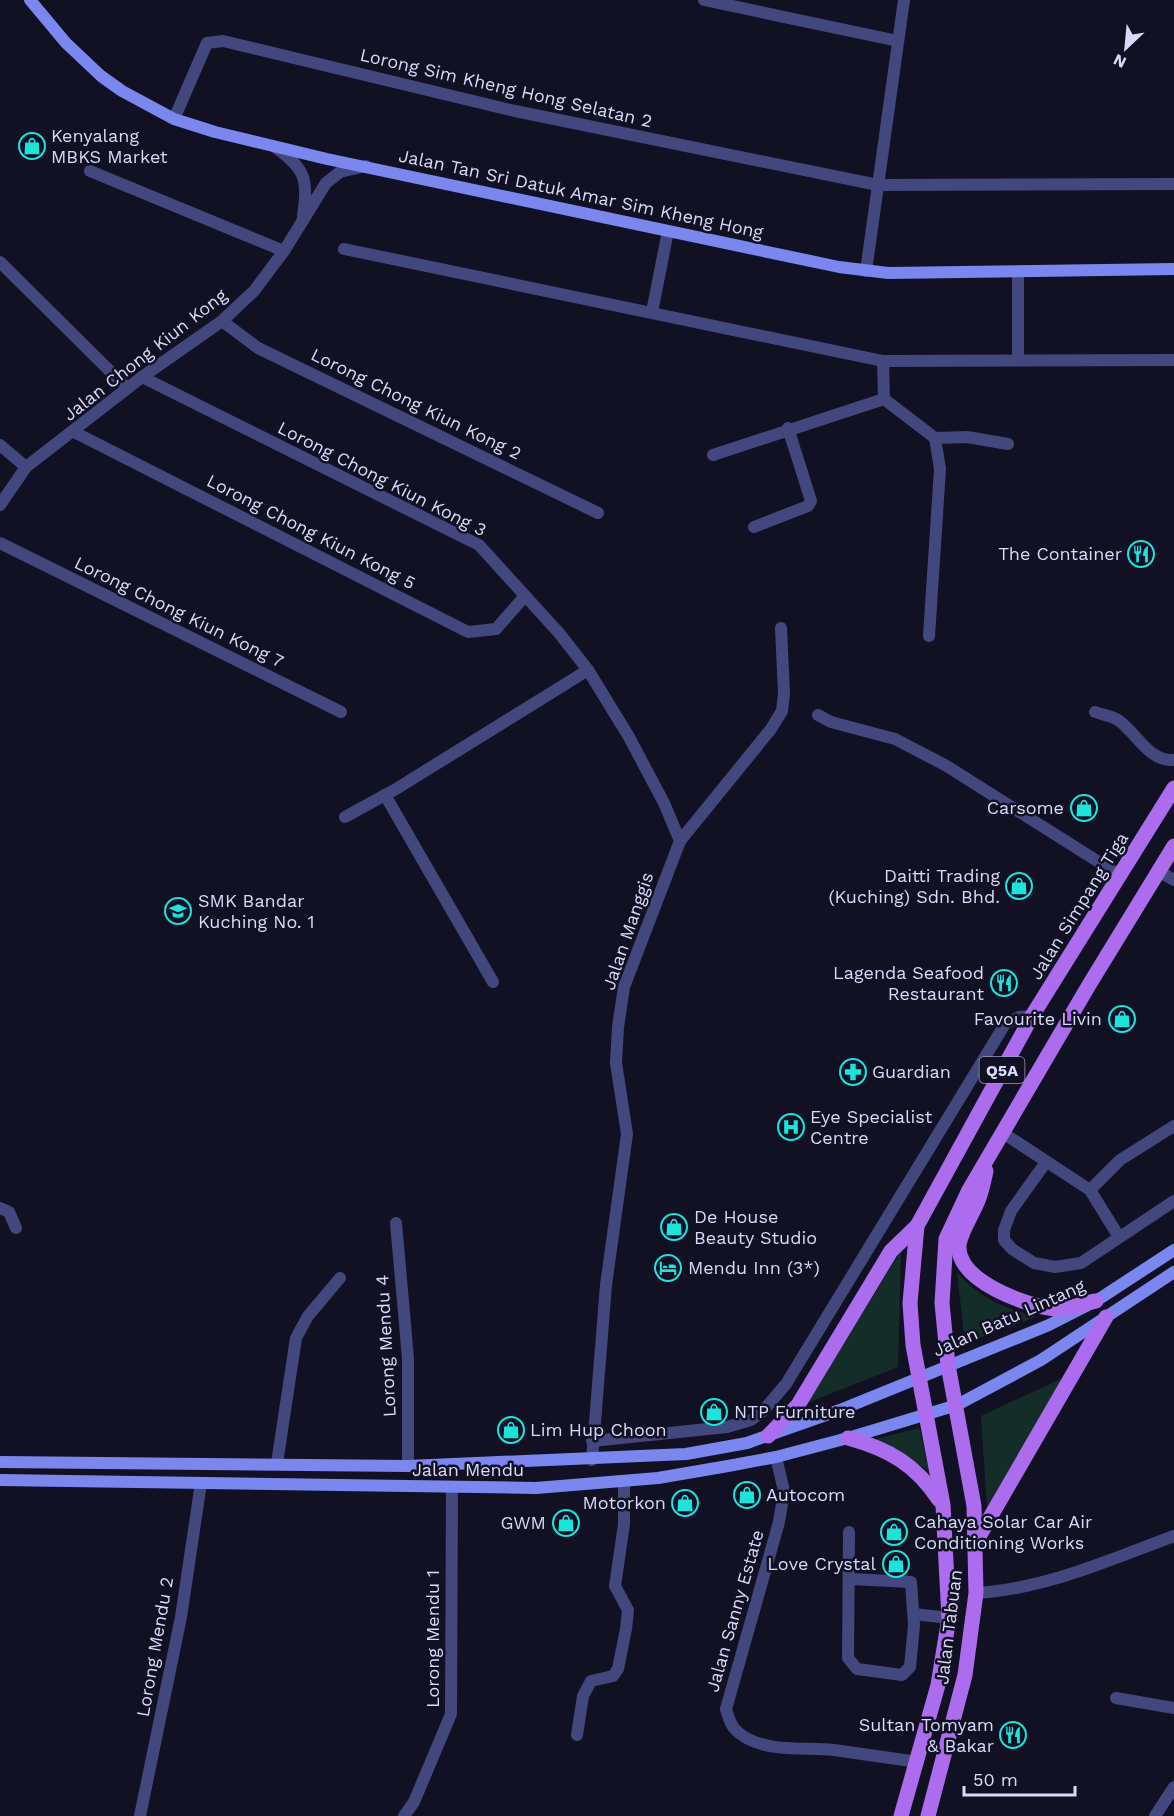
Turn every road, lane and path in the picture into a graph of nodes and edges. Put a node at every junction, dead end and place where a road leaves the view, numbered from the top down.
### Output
1 (30, 0) edge
2 (704, 0) edge
3 (904, 0) edge
4 (898, 41) junction
5 (174, 119) junction
6 (275, 147) junction
7 (366, 166) junction
8 (90, 171) dead end
9 (1174, 184) edge
10 (878, 185) junction
11 (302, 223) junction
12 (668, 231) junction
13 (344, 249) dead end
14 (284, 250) junction
15 (0, 262) edge
16 (1174, 269) edge
17 (866, 271) junction
18 (1018, 273) junction
19 (652, 312) junction
20 (222, 321) junction
21 (1018, 359) junction
22 (1174, 360) edge
23 (883, 361) junction
24 (142, 377) junction
25 (128, 388) junction
26 (884, 399) junction
27 (788, 428) junction
28 (74, 432) junction
29 (935, 438) junction
30 (1008, 444) dead end
31 (0, 445) edge
32 (713, 454) dead end
33 (26, 467) junction
34 (0, 505) edge
35 (598, 513) dead end
36 (754, 526) dead end
37 (0, 543) edge
38 (524, 597) junction
39 (781, 628) dead end
40 (929, 636) dead end
41 (588, 670) junction
42 (341, 712) dead end
43 (1095, 712) dead end
44 (818, 715) dead end
45 (1174, 760) edge
46 (1174, 788) edge
47 (386, 795) junction
48 (345, 817) dead end
49 (680, 842) junction
50 (1174, 846) edge
51 (1160, 872) junction
52 (1121, 876) junction
53 (1174, 880) edge
54 (494, 982) dead end
55 (1032, 1016) junction
56 (1174, 1126) edge
57 (1003, 1133) junction
58 (989, 1157) junction
59 (1046, 1162) junction
60 (1090, 1190) junction
61 (1174, 1201) edge
62 (0, 1208) edge
63 (396, 1223) dead end
64 (917, 1226) junction
65 (16, 1228) dead end
66 (1119, 1237) junction
67 (1174, 1250) edge
68 (1174, 1272) edge
69 (340, 1278) dead end
70 (1096, 1300) junction
71 (1106, 1317) junction
72 (948, 1365) junction
73 (918, 1379) junction
74 (957, 1405) junction
75 (927, 1415) junction
76 (768, 1436) junction
77 (848, 1438) junction
78 (592, 1441) junction
79 (776, 1457) junction
80 (592, 1460) junction
81 (0, 1462) edge
82 (277, 1463) junction
83 (408, 1466) junction
84 (0, 1480) edge
85 (624, 1482) junction
86 (201, 1483) junction
87 (452, 1488) junction
88 (943, 1505) junction
89 (849, 1532) dead end
90 (1174, 1536) edge
91 (976, 1541) junction
92 (851, 1579) junction
93 (976, 1593) junction
94 (914, 1614) junction
95 (949, 1618) junction
96 (1116, 1698) dead end
97 (1174, 1708) edge
98 (577, 1735) dead end
99 (918, 1762) junction
100 (1174, 1787) edge
101 (140, 1816) edge
102 (404, 1816) edge
103 (901, 1816) edge
104 (928, 1816) edge
105 (1155, 1816) edge

1 - 5 main road, Jalan Tan Sri Datuk Amar Sim Kheng Hong
2 - 4 street
3 - 4 street
4 - 10 street
5 - 6 main road, Jalan Tan Sri Datuk Amar Sim Kheng Hong
5 - 10 street, Lorong Sim Kheng Hong Selatan 2
6 - 7 main road, Jalan Tan Sri Datuk Amar Sim Kheng Hong
6 - 11 street, Jalan Chong Kiun Kong
7 - 11 street, Jalan Chong Kiun Kong
7 - 12 main road, Jalan Tan Sri Datuk Amar Sim Kheng Hong
8 - 14 street
9 - 10 street
10 - 17 street
11 - 14 street, Jalan Chong Kiun Kong
12 - 17 main road, Jalan Tan Sri Datuk Amar Sim Kheng Hong
12 - 19 street
13 - 19 street
14 - 20 street, Jalan Chong Kiun Kong
15 - 25 street
16 - 18 main road, Jalan Tan Sri Datuk Amar Sim Kheng Hong
17 - 18 main road, Jalan Tan Sri Datuk Amar Sim Kheng Hong
18 - 21 street
19 - 23 street
20 - 24 street, Jalan Chong Kiun Kong
20 - 35 street, Lorong Chong Kiun Kong 2
21 - 22 street
21 - 23 street
23 - 26 street
24 - 25 street, Jalan Chong Kiun Kong
24 - 38 street, Lorong Chong Kiun Kong 3
25 - 28 street, Jalan Chong Kiun Kong
26 - 27 street
26 - 29 street
27 - 32 street
27 - 36 street
28 - 33 street, Jalan Chong Kiun Kong
28 - 38 street, Lorong Chong Kiun Kong 5
29 - 30 street
29 - 40 street
31 - 33 street
33 - 34 street, Jalan Chong Kiun Kong
37 - 42 street, Lorong Chong Kiun Kong 7
38 - 41 street, Lorong Chong Kiun Kong 3
39 - 49 street, Jalan Manggis
41 - 47 street
41 - 49 street, Lorong Chong Kiun Kong 3
43 - 45 street
44 - 52 street
46 - 52 main road, Jalan Simpang Tiga / Q5A
47 - 48 street
47 - 54 street
49 - 78 street, Jalan Manggis
50 - 51 main road
51 - 53 street
51 - 57 main road
52 - 55 main road, Jalan Simpang Tiga / Q5A
55 - 64 main road, Jalan Simpang Tiga / Q5A
55 - 78 street
56 - 60 street
57 - 58 main road
57 - 59 street
58 - 70 main road
58 - 72 main road
59 - 60 street
59 - 66 street
60 - 66 street
61 - 66 street
62 - 65 street
63 - 83 street, Lorong Mendu 4
64 - 73 main road, Jalan Simpang Tiga / Q5A
64 - 76 main road
67 - 70 main road, Jalan Batu Lintang
68 - 71 main road
69 - 82 street
70 - 72 main road, Jalan Batu Lintang
71 - 74 main road
71 - 91 main road
72 - 73 main road, Jalan Batu Lintang
72 - 74 main road, Jalan Tabuan
73 - 75 main road, Jalan Simpang Tiga
73 - 76 main road, Jalan Mendu
74 - 75 main road
74 - 91 main road, Jalan Tabuan
75 - 77 main road, Jalan Mendu
75 - 88 main road, Jalan Tabuan
76 - 80 main road, Jalan Mendu
77 - 79 main road, Jalan Mendu
77 - 88 main road
78 - 80 street, Jalan Manggis
79 - 85 main road, Jalan Mendu
79 - 99 street, Jalan Sanny Estate
80 - 83 main road, Jalan Mendu
81 - 82 main road, Jalan Mendu
82 - 83 main road, Jalan Mendu
84 - 86 main road, Jalan Mendu
85 - 87 main road, Jalan Mendu
85 - 98 street
86 - 87 main road, Jalan Mendu
86 - 101 street, Lorong Mendu 2
87 - 102 street, Lorong Mendu 1
88 - 95 main road, Jalan Tabuan
89 - 92 street
90 - 93 street
91 - 93 main road, Jalan Tabuan
92 - 94 street
92 - 94 street
93 - 104 main road, Jalan Tabuan
94 - 95 street
95 - 99 main road, Jalan Tabuan
96 - 97 street
99 - 103 main road, Jalan Tabuan
100 - 105 street

